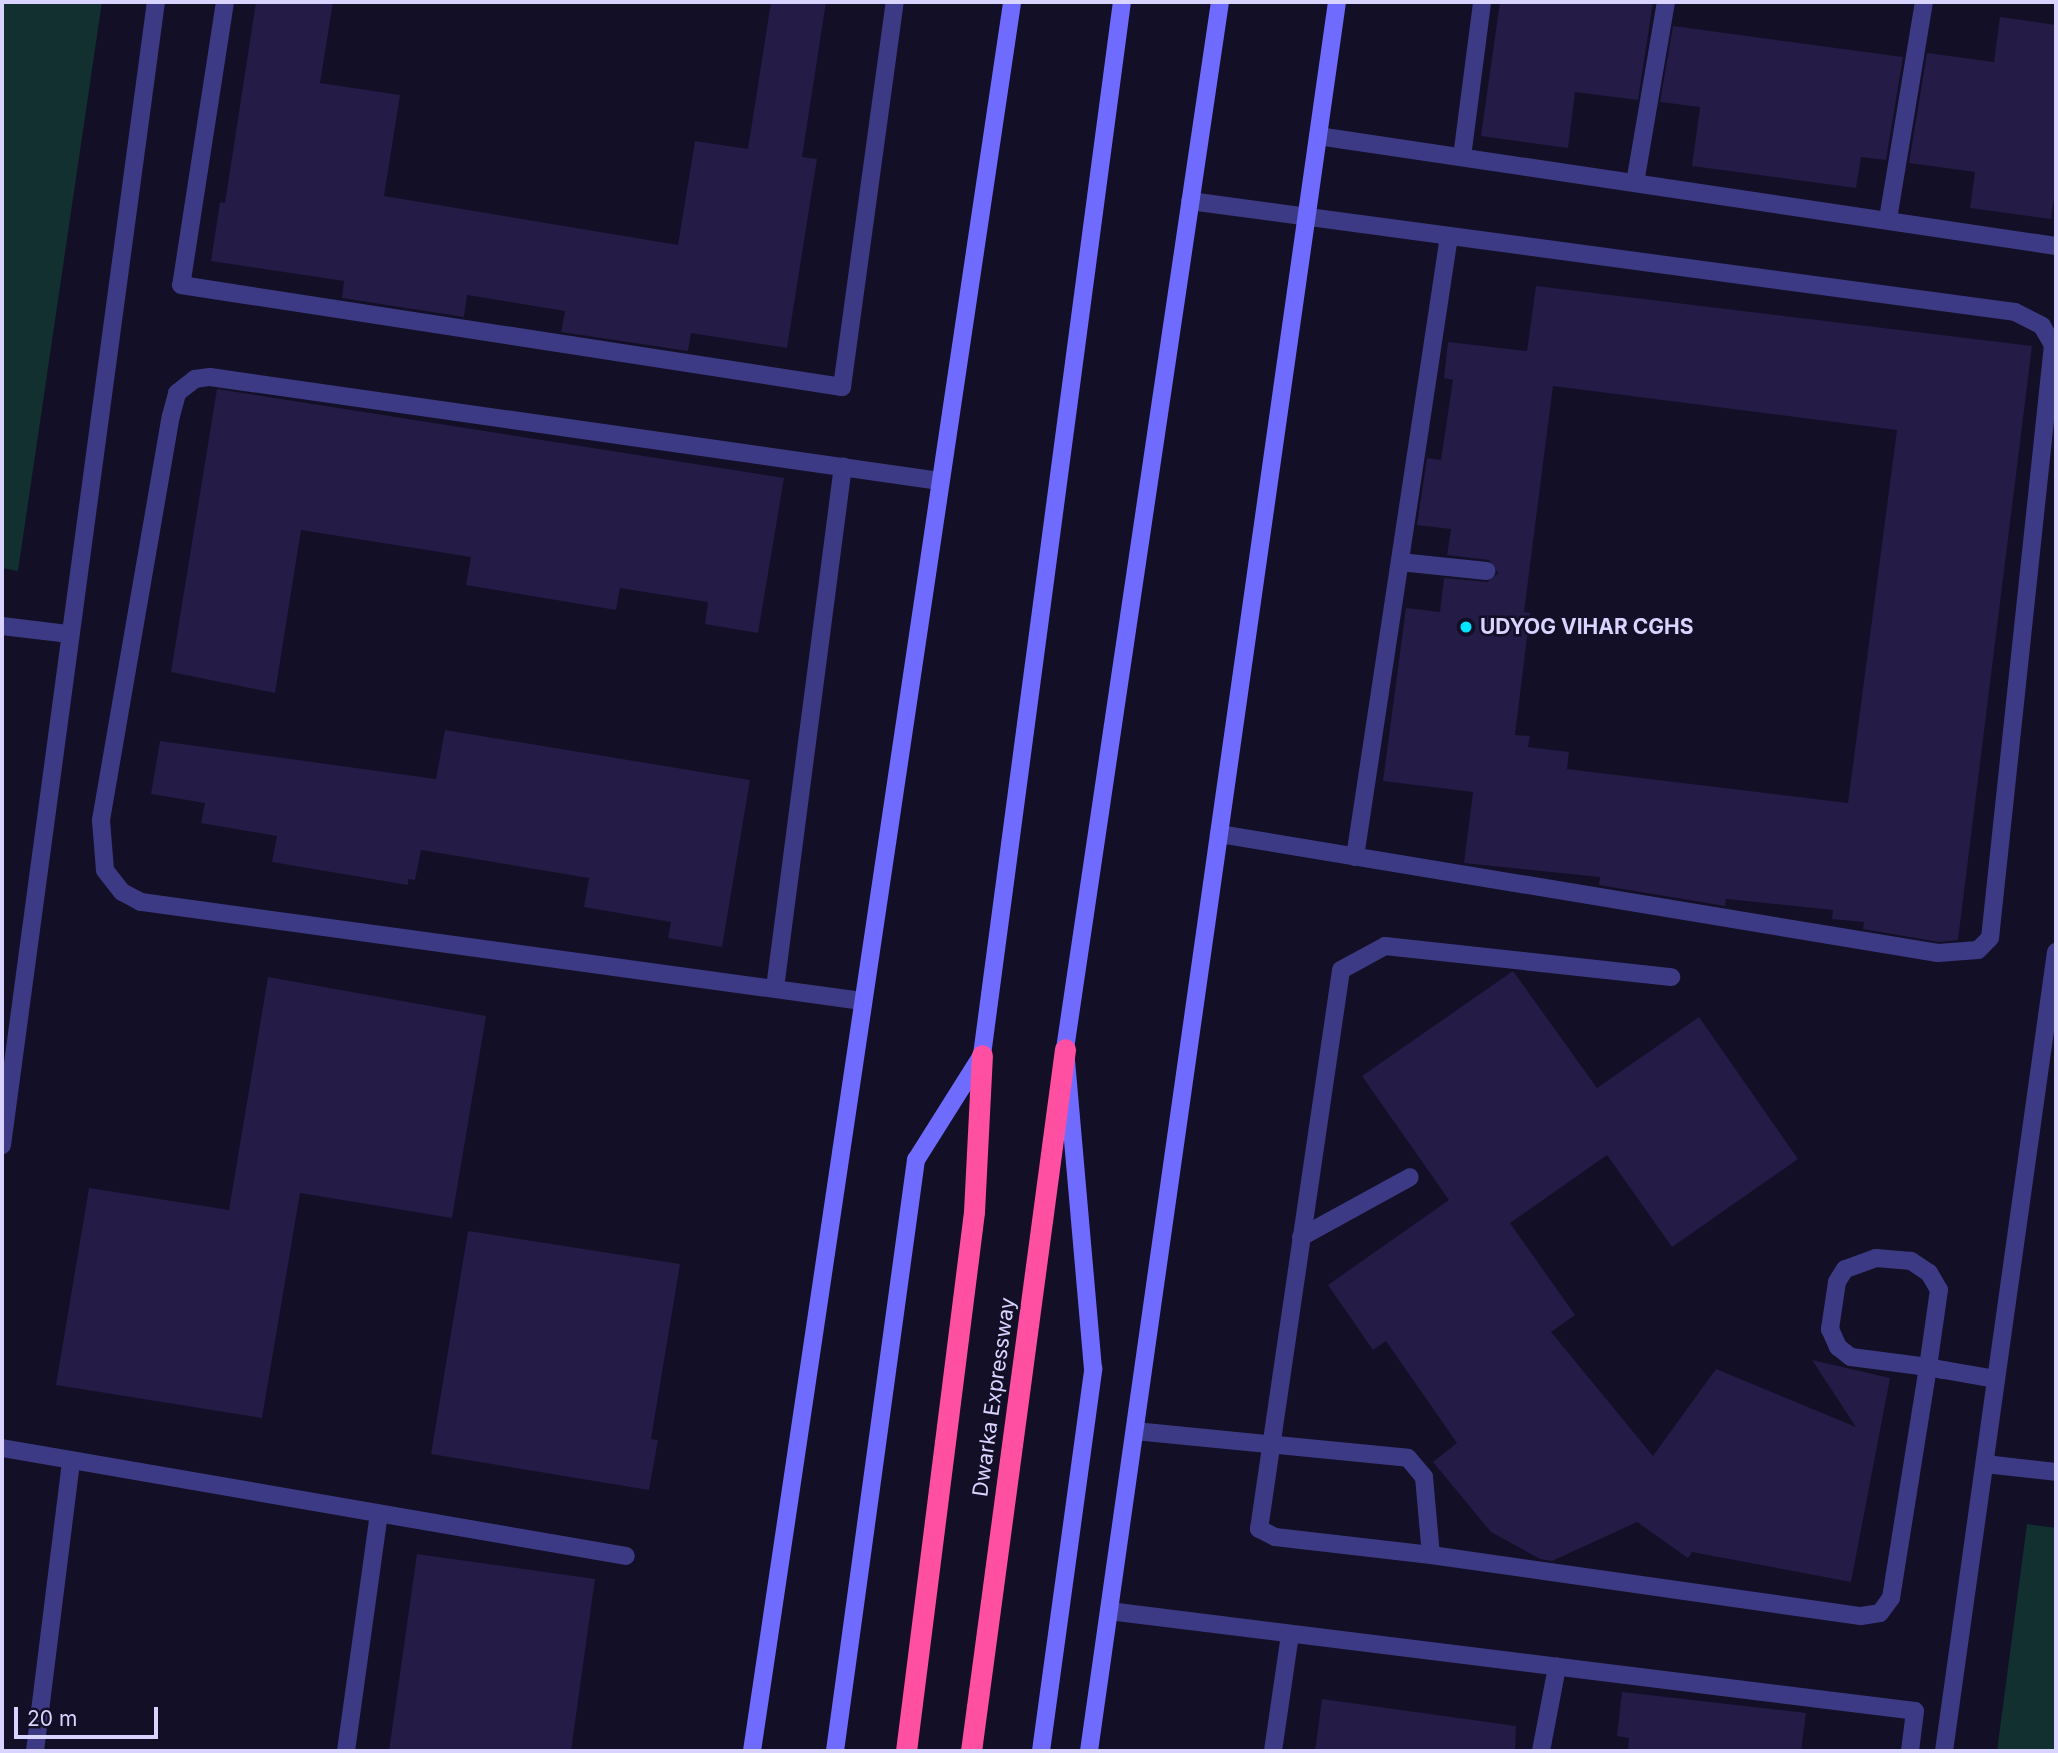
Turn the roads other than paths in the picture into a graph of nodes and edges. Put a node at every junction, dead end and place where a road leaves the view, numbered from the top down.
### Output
1 (156, 2) edge
2 (225, 2) edge
3 (895, 2) edge
4 (1012, 2) edge
5 (1122, 2) edge
6 (1220, 2) edge
7 (1337, 2) edge
8 (1482, 2) edge
9 (1666, 2) edge
10 (1924, 2) edge
11 (1318, 136) junction
12 (1462, 158) junction
13 (1635, 183) junction
14 (1190, 201) junction
15 (1307, 216) junction
16 (1888, 219) junction
17 (1449, 236) junction
18 (2056, 246) edge
19 (843, 466) junction
20 (940, 481) junction
21 (1400, 562) junction
22 (1487, 571) dead end
23 (2, 626) edge
24 (68, 634) junction
25 (1220, 834) junction
26 (1355, 857) junction
27 (2056, 952) edge
28 (1671, 977) dead end
29 (775, 988) junction
30 (862, 1001) junction
31 (1065, 1049) junction
32 (982, 1055) junction
33 (2, 1145) edge
34 (1410, 1177) dead end
35 (1301, 1237) junction
36 (1928, 1367) junction
37 (1996, 1379) junction
38 (1135, 1431) junction
39 (1271, 1444) junction
40 (2, 1448) edge
41 (71, 1460) junction
42 (1985, 1464) junction
43 (2056, 1472) edge
44 (379, 1514) junction
45 (1431, 1555) junction
46 (626, 1556) dead end
47 (1109, 1611) junction
48 (1290, 1635) junction
49 (1557, 1667) junction
50 (34, 1751) edge
51 (346, 1751) edge
52 (752, 1751) edge
53 (835, 1751) edge
54 (906, 1751) edge
55 (971, 1751) edge
56 (1041, 1751) edge
57 (1089, 1751) edge
58 (1273, 1751) edge
59 (1541, 1751) edge
60 (1910, 1751) edge
61 (1944, 1751) edge

1 - 24 street
2 - 3 street
4 - 20 street
5 - 32 street
6 - 14 street
7 - 11 street
8 - 12 street
9 - 13 street
10 - 16 street
11 - 12 street
11 - 15 street
12 - 13 street
13 - 16 street
14 - 15 street
14 - 31 street
15 - 17 street
15 - 25 street
16 - 18 street
17 - 21 street
17 - 26 street
19 - 20 street
19 - 29 street
19 - 29 street
20 - 30 street
21 - 22 street
21 - 26 street
23 - 24 street
24 - 33 street
25 - 26 street
25 - 38 street
27 - 37 street
28 - 35 street
29 - 30 street
30 - 52 street
31 - 55 highway, Dwarka Expressway
31 - 56 street
32 - 53 street
32 - 54 highway, Dwarka Expressway
34 - 35 street
35 - 39 street
36 - 36 street
36 - 37 street
36 - 45 street
37 - 42 street
38 - 39 street
38 - 47 street
39 - 45 street
39 - 45 street
40 - 41 street
41 - 44 street
41 - 50 street
42 - 43 street
42 - 61 street
44 - 46 street
44 - 51 street
47 - 48 street
47 - 57 street
48 - 49 street
48 - 58 street
49 - 59 street
49 - 60 street

